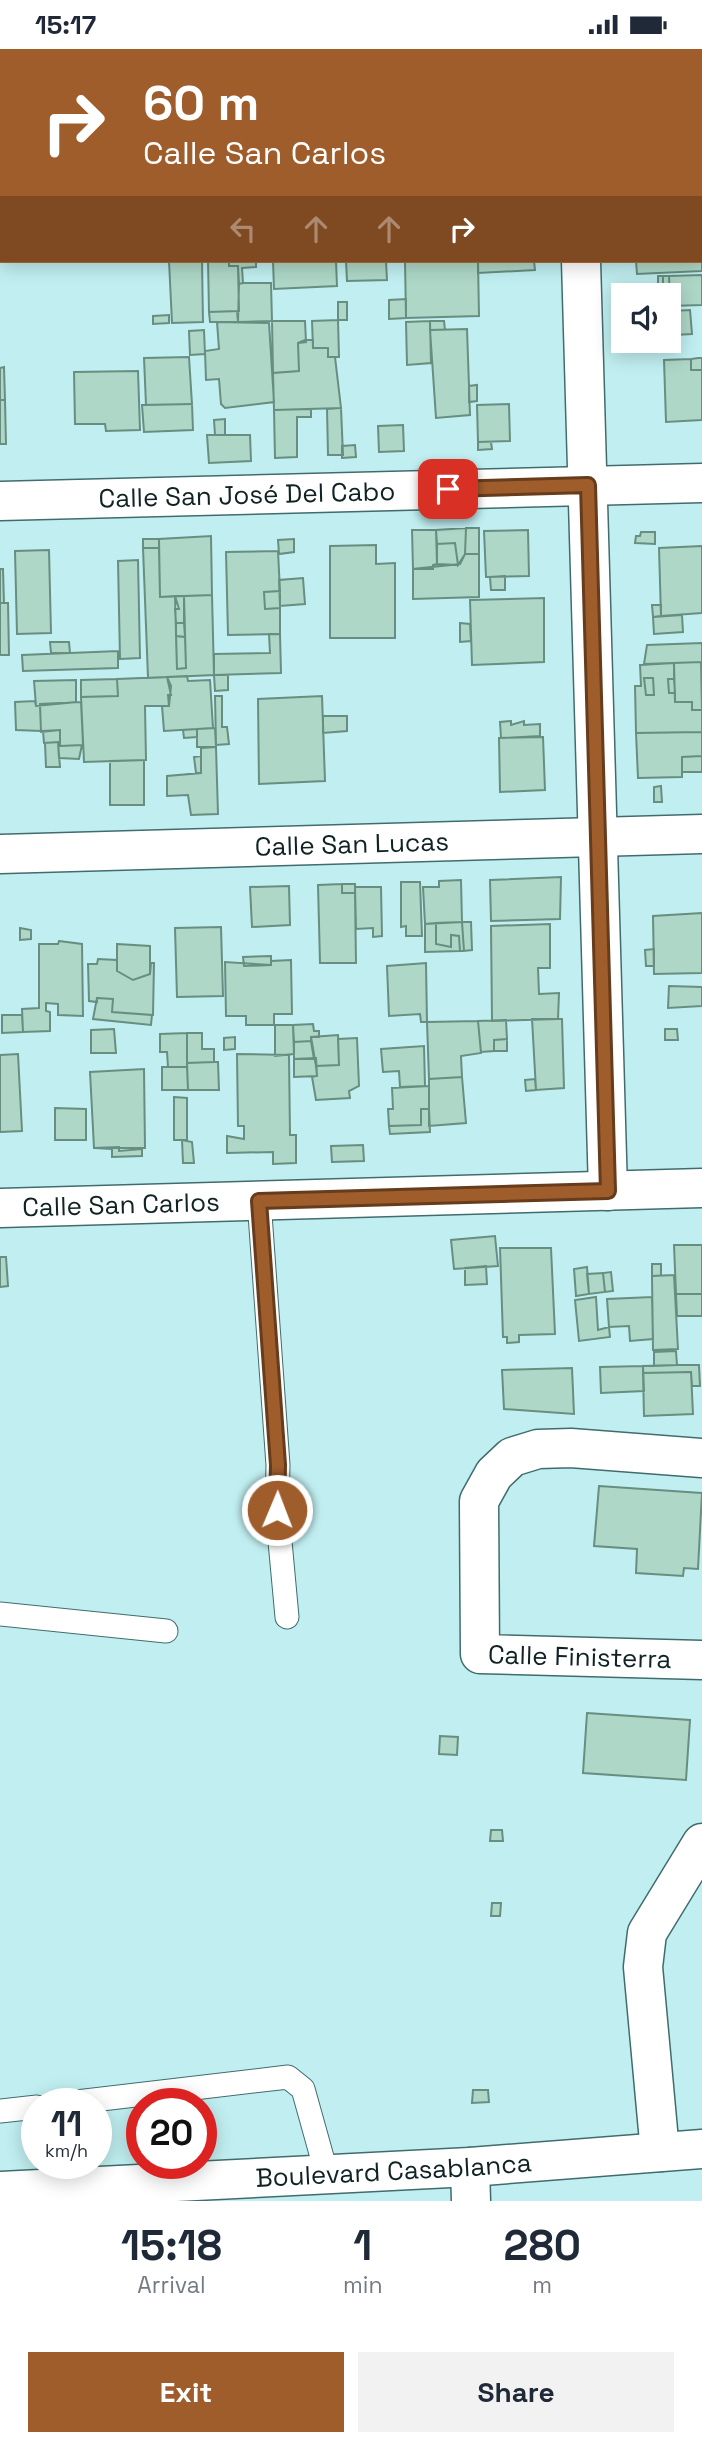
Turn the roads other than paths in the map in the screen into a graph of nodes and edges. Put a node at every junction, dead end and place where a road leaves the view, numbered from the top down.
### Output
1 (581, 263) edge
2 (702, 483) edge
3 (588, 485) junction
4 (0, 501) edge
5 (702, 834) edge
6 (598, 838) junction
7 (0, 855) edge
8 (702, 1188) edge
9 (608, 1191) junction
10 (259, 1201) junction
11 (0, 1208) edge
12 (702, 1458) edge
13 (0, 1614) edge
14 (287, 1617) dead end
15 (166, 1631) dead end
16 (702, 1660) edge
17 (702, 1843) edge
18 (217, 2090) edge
19 (21, 2109) edge
20 (0, 2111) edge
21 (702, 2149) edge
22 (660, 2152) junction
23 (217, 2173) edge
24 (327, 2175) junction
25 (126, 2178) edge
26 (471, 2184) edge
27 (0, 2191) edge

1 - 3 street
2 - 3 street, Calle San José Del Cabo
3 - 4 street, Calle San José Del Cabo
3 - 6 street
5 - 6 street, Calle San Lucas
6 - 7 street, Calle San Lucas
6 - 9 street
8 - 9 street, Calle San Carlos
9 - 10 street, Calle San Carlos
10 - 11 street, Calle San Carlos
10 - 14 lane
12 - 16 street, Calle Finisterra
13 - 15 lane
17 - 22 street
18 - 24 lane
19 - 20 lane
21 - 22 street, Boulevard Casablanca
22 - 26 street, Boulevard Casablanca
23 - 24 street, Boulevard Casablanca
24 - 26 street, Boulevard Casablanca
25 - 27 street, Boulevard Casablanca

